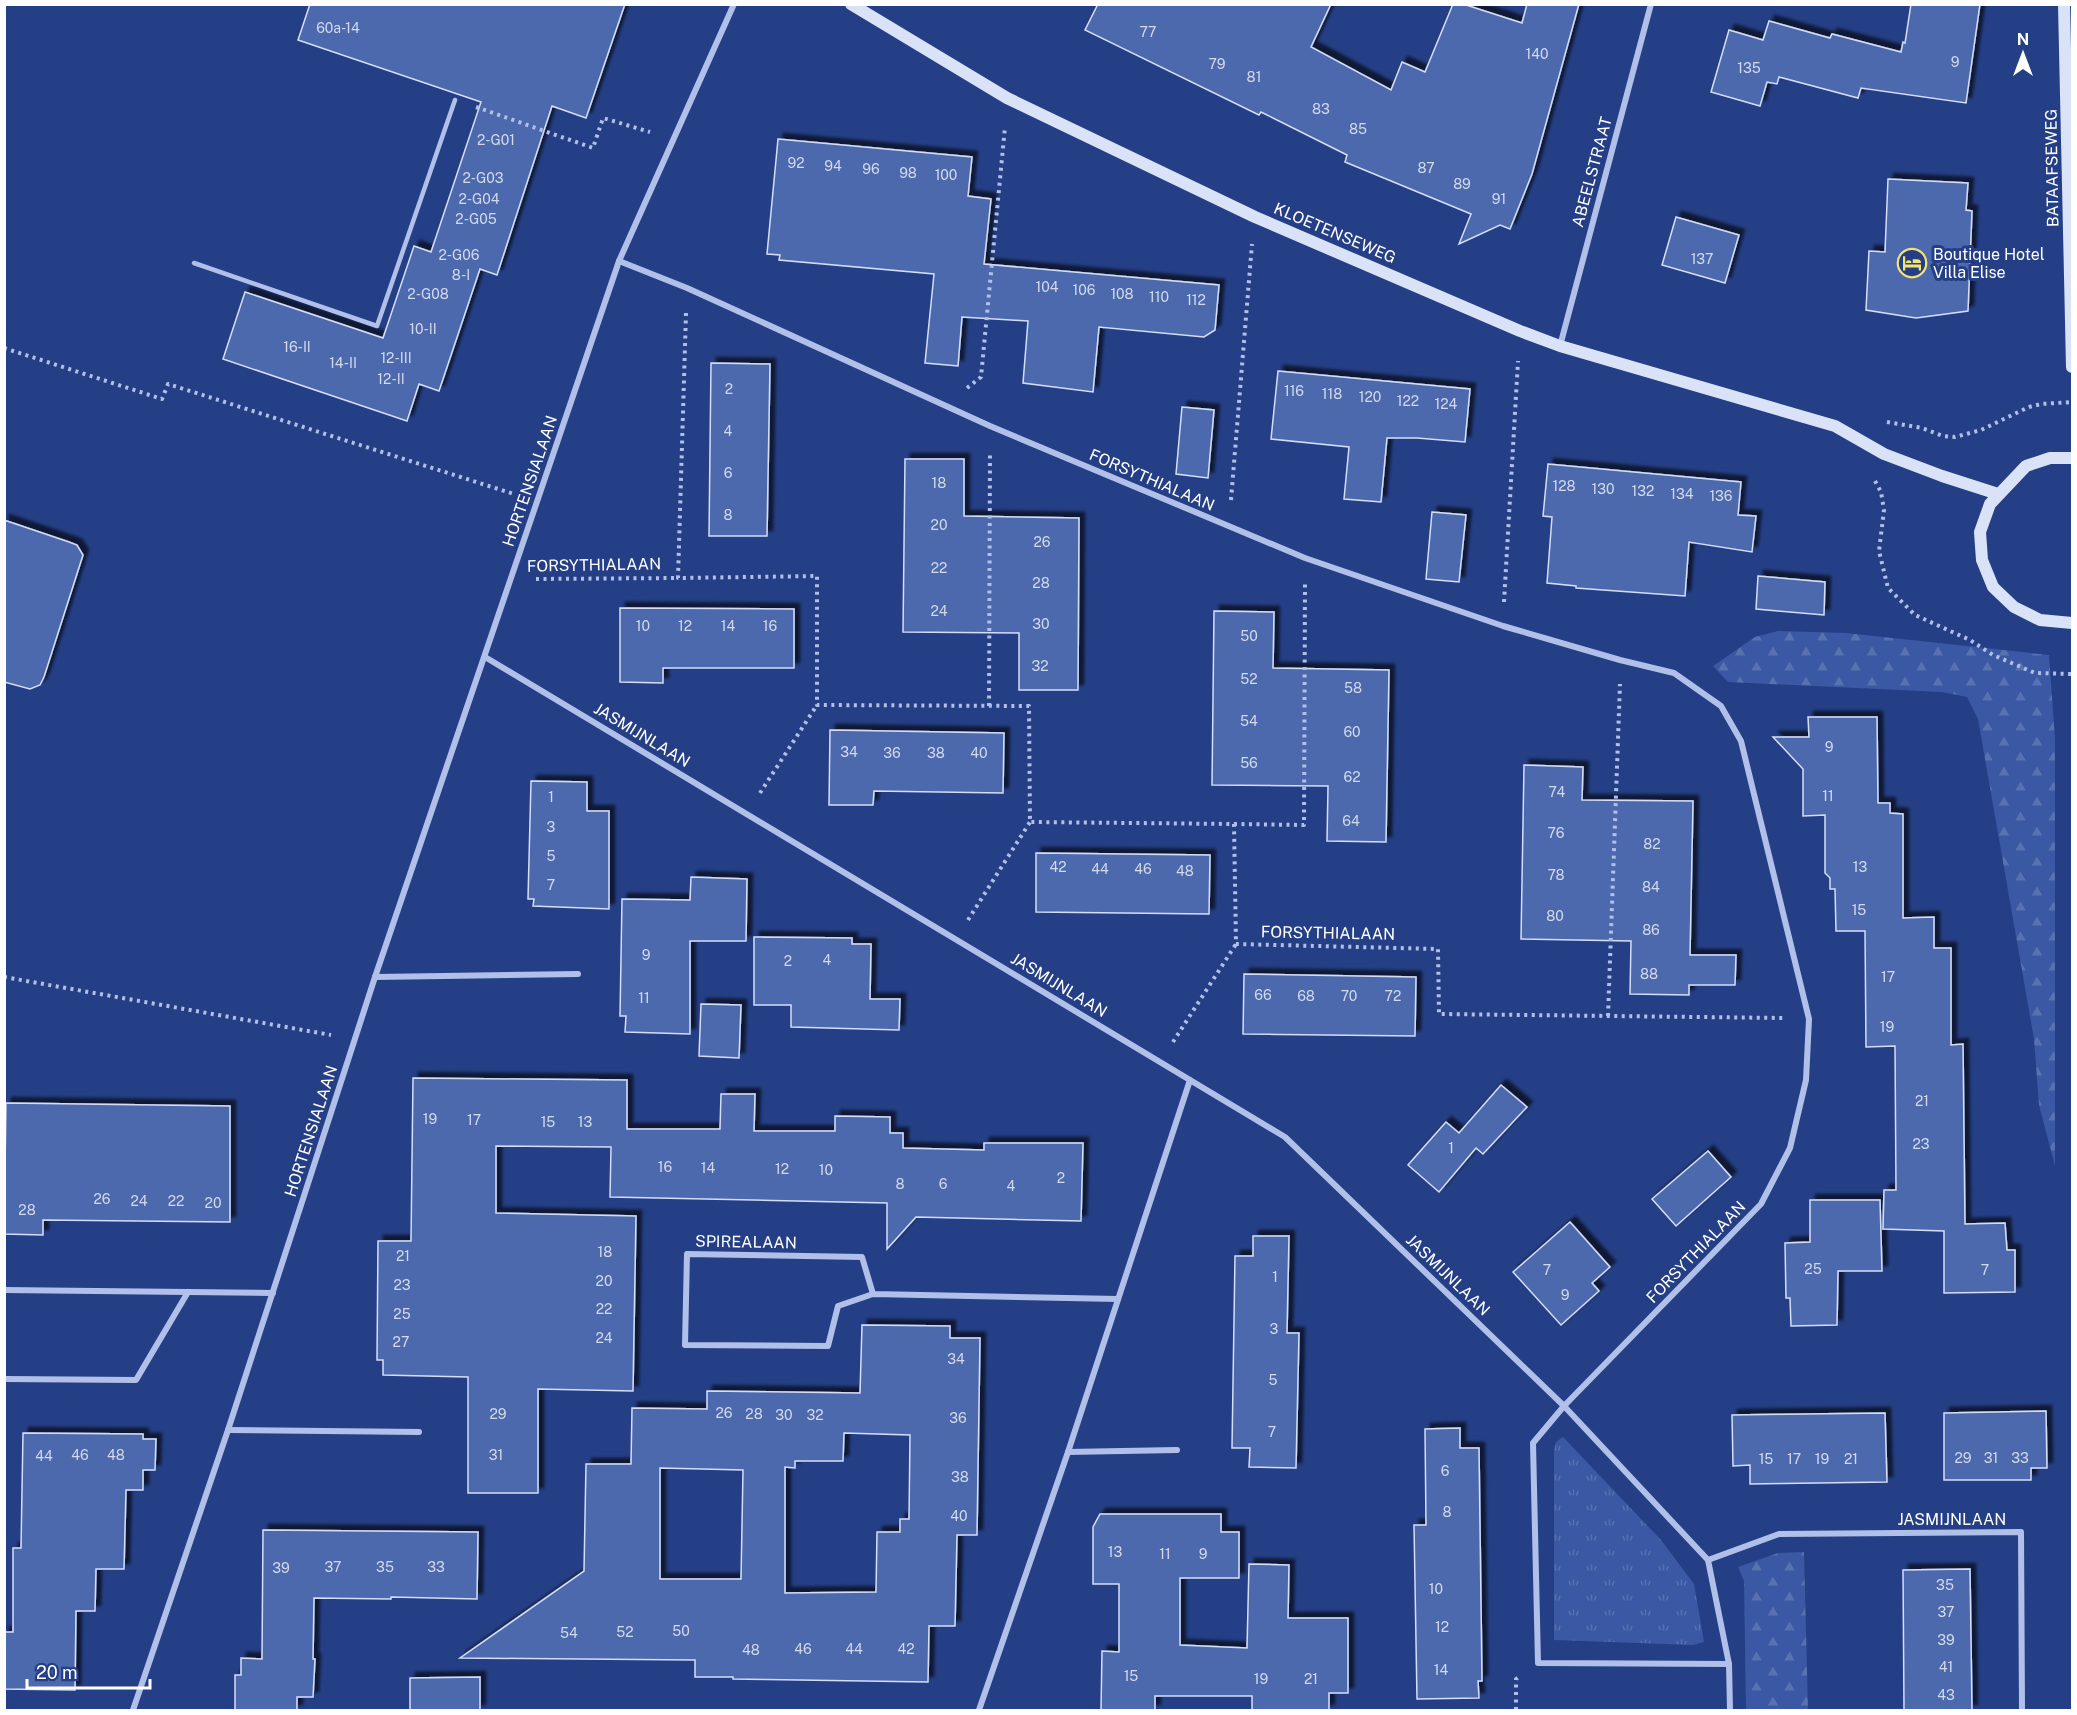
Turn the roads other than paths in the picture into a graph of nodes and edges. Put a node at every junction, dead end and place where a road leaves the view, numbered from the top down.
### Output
1 (734, 4) edge
2 (851, 4) edge
3 (1651, 4) edge
4 (2064, 4) edge
5 (455, 100) road end
6 (619, 261) junction
7 (194, 263) dead end
8 (1560, 346) junction
9 (2073, 367) edge
10 (2073, 458) edge
11 (1998, 494) junction
12 (2073, 623) edge
13 (485, 657) junction
14 (578, 975) dead end
15 (375, 976) junction
16 (1190, 1080) junction
17 (4, 1290) edge
18 (188, 1292) junction
19 (273, 1293) junction
20 (873, 1294) junction
21 (1118, 1299) junction
22 (4, 1379) edge
23 (1564, 1406) junction
24 (228, 1430) junction
25 (419, 1432) dead end
26 (1177, 1450) dead end
27 (1068, 1452) junction
28 (1708, 1560) junction
29 (1729, 1664) junction
30 (133, 1710) edge
31 (979, 1710) edge
32 (1730, 1710) edge
33 (2022, 1710) edge

1 - 6 street, HORTENSIALAAN
2 - 8 street, KLOETENSEWEG
3 - 8 street, ABEELSTRAAT
4 - 9 street, BATAAFSEWEG
5 - 7 lane
6 - 13 street, HORTENSIALAAN
6 - 23 street, FORSYTHIALAAN
8 - 11 street, KLOETENSEWEG
10 - 11 street
11 - 12 street
13 - 15 street, HORTENSIALAAN
13 - 16 street, JASMIJNLAAN
14 - 15 street
15 - 19 street, HORTENSIALAAN
16 - 21 street
16 - 23 street, JASMIJNLAAN
17 - 18 street
18 - 19 street
18 - 22 street
19 - 24 street, HORTENSIALAAN
20 - 20 street, SPIREALAAN
20 - 21 street, SPIREALAAN
21 - 27 street
23 - 28 street, JASMIJNLAAN
23 - 29 street
24 - 25 street
24 - 30 street, HORTENSIALAAN
26 - 27 street
27 - 31 street
28 - 29 street
28 - 33 street, JASMIJNLAAN
29 - 32 street

